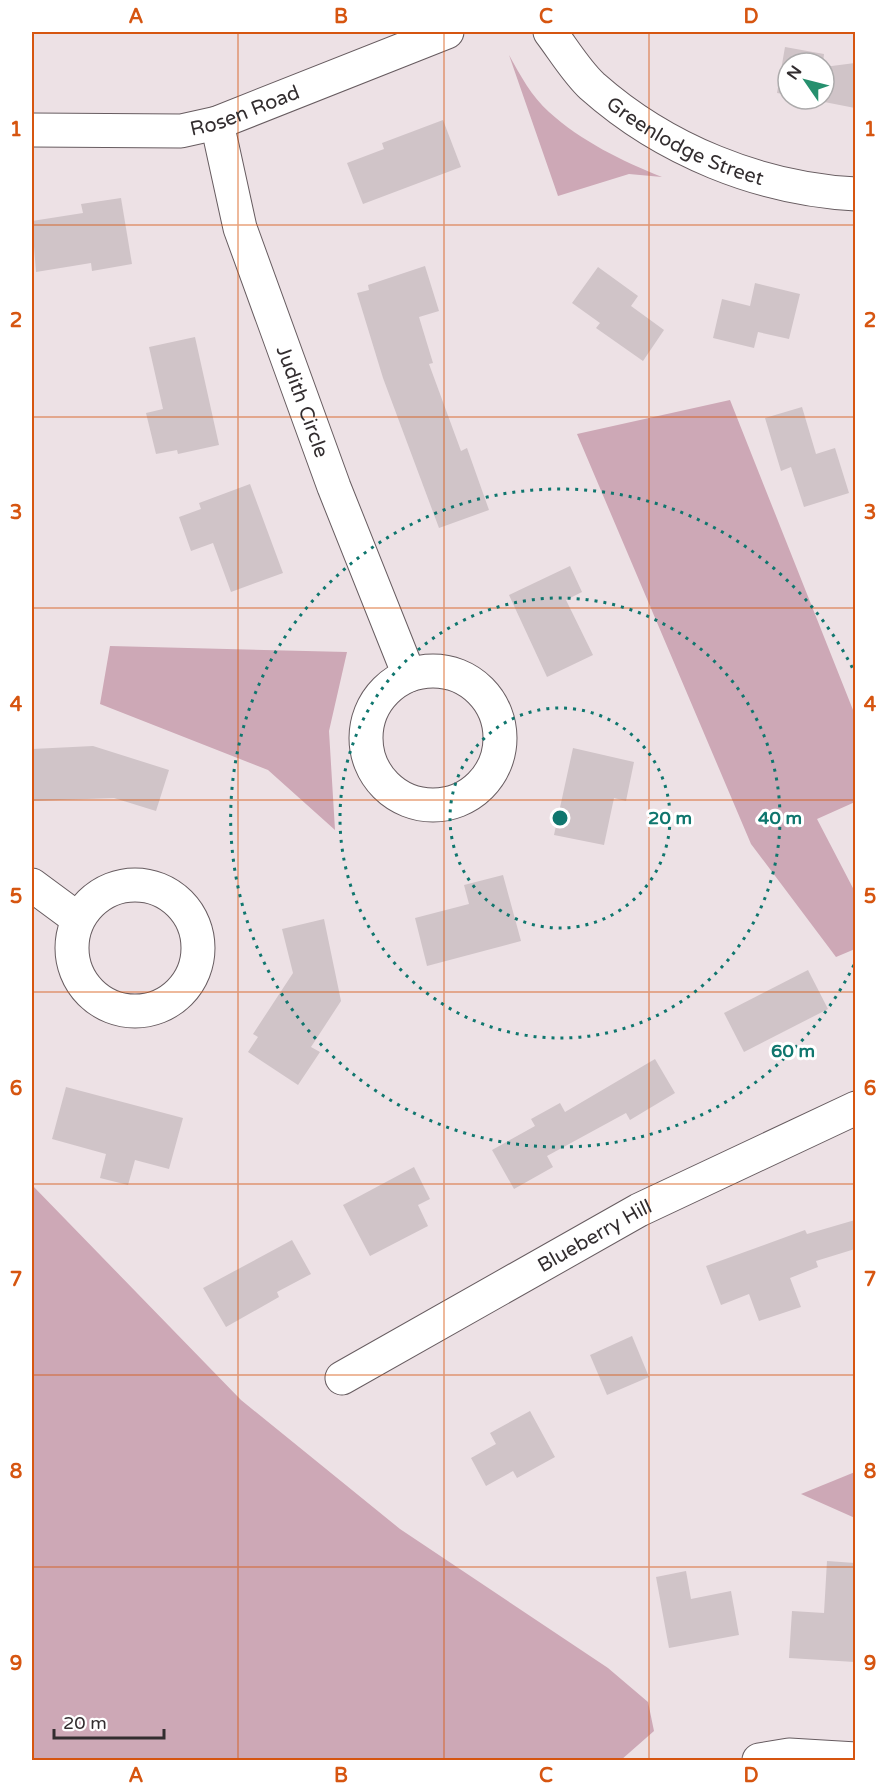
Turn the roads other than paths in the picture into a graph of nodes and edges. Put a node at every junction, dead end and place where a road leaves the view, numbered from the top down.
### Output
1 (447, 32) edge
2 (550, 32) edge
3 (217, 123) junction
4 (32, 130) edge
5 (855, 194) edge
6 (409, 675) junction
7 (32, 885) edge
8 (78, 919) dead end
9 (855, 1108) edge
10 (342, 1378) dead end
11 (855, 1759) edge
12 (759, 1761) edge

1 - 3 street, Rosen Road
2 - 5 street, Greenlodge Street
3 - 4 street, Rosen Road
3 - 6 street, Judith Circle
6 - 6 street
7 - 8 street
9 - 10 street, Blueberry Hill
11 - 12 street

